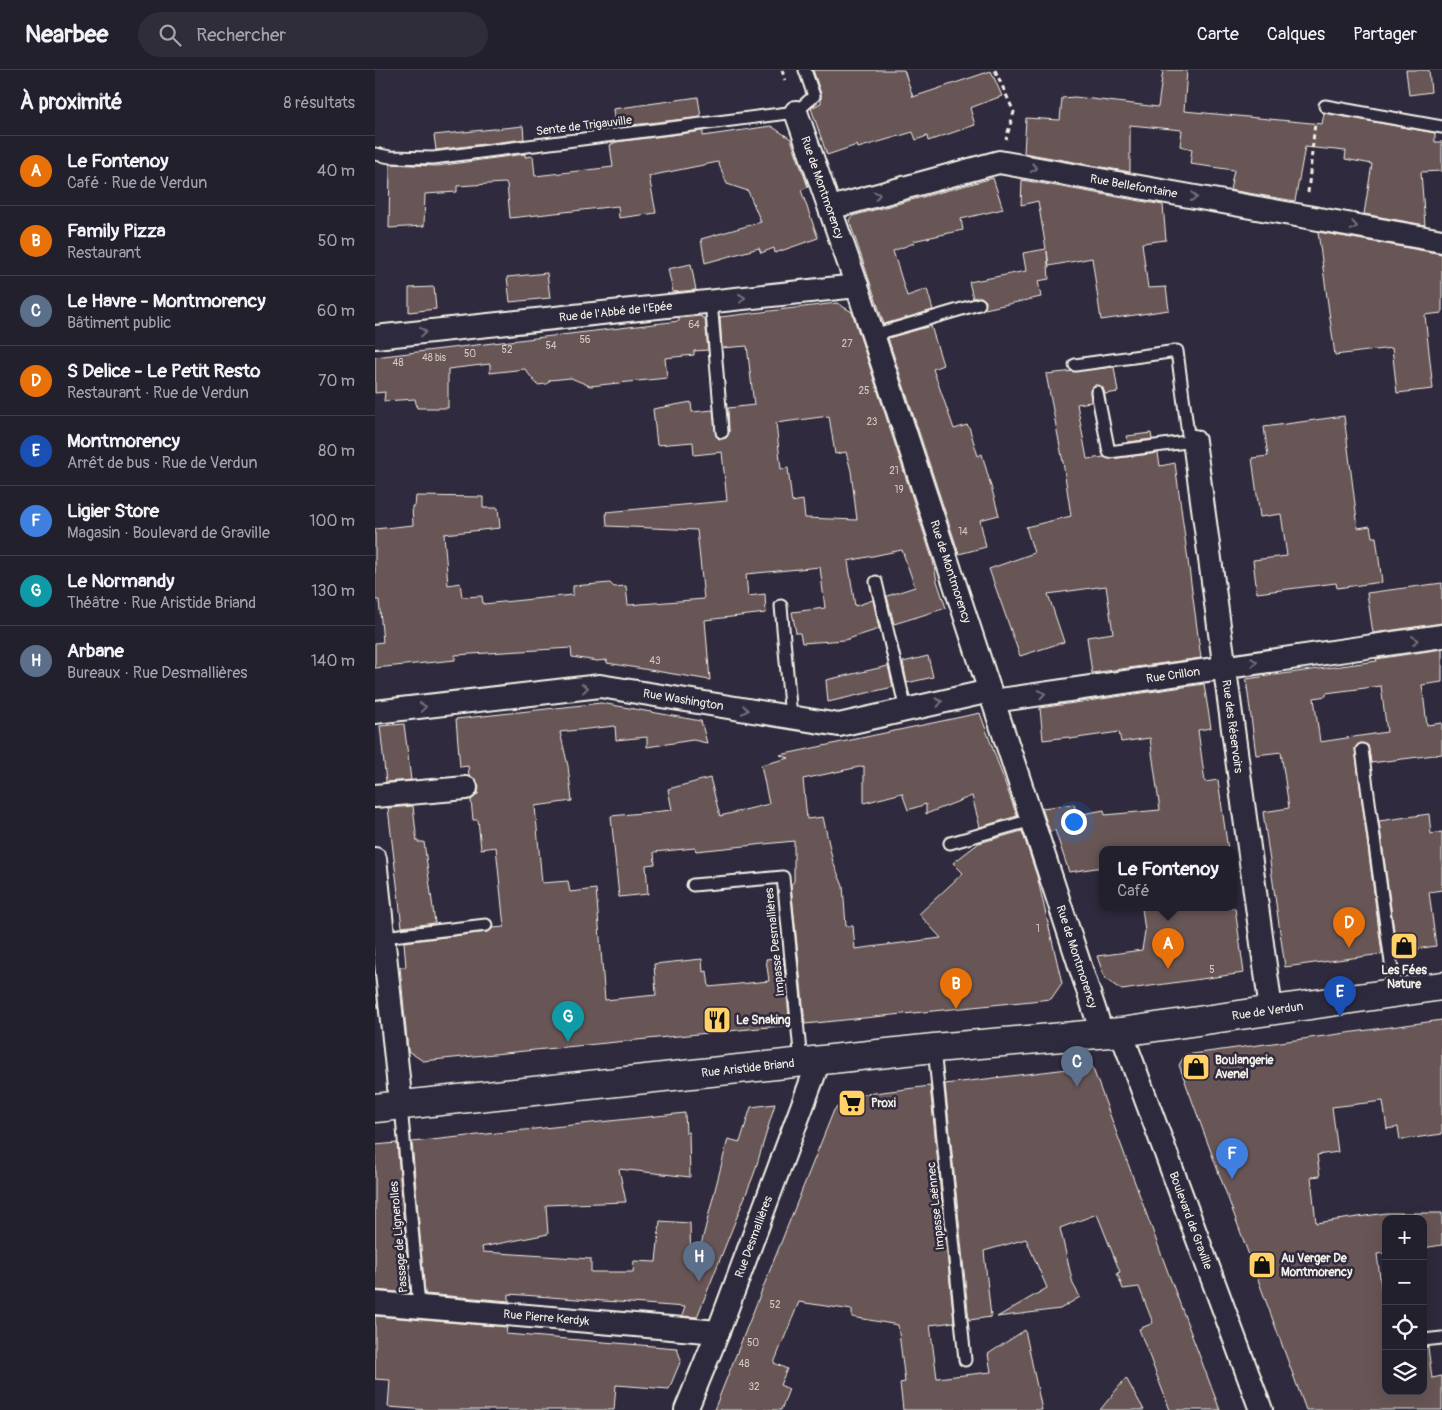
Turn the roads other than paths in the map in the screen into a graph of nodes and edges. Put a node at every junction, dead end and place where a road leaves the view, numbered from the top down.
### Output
1 (805, 70) edge
2 (1325, 106) dead end
3 (796, 112) junction
4 (1442, 127) edge
5 (375, 154) edge
6 (830, 208) junction
7 (1442, 241) edge
8 (857, 286) junction
9 (711, 302) junction
10 (979, 304) dead end
11 (873, 335) junction
12 (375, 337) edge
13 (1075, 366) dead end
14 (1097, 392) dead end
15 (722, 432) dead end
16 (1191, 442) junction
17 (876, 582) dead end
18 (781, 606) dead end
19 (1442, 636) edge
20 (1225, 666) junction
21 (992, 696) junction
22 (906, 710) junction
23 (375, 712) edge
24 (791, 717) junction
25 (1362, 750) dead end
26 (466, 788) dead end
27 (375, 796) edge
28 (1032, 820) junction
29 (950, 843) dead end
30 (375, 859) edge
31 (693, 885) dead end
32 (486, 925) dead end
33 (383, 937) junction
34 (1442, 986) edge
35 (1395, 992) junction
36 (1271, 1010) junction
37 (1112, 1033) junction
38 (934, 1048) junction
39 (810, 1062) junction
40 (388, 1107) edge
41 (375, 1303) edge
42 (419, 1306) junction
43 (718, 1332) junction
44 (1442, 1338) edge
45 (1427, 1340) edge
46 (965, 1360) dead end
47 (686, 1410) edge
48 (1261, 1410) edge

1 - 3 lane
2 - 4 lane
3 - 5 lane, Sente de Trigauville
3 - 6 street, Rue de Montmorency
6 -> 7 street, Rue Bellefontaine
6 - 8 street, Rue de Montmorency
9 -> 8 street, Rue de l'Abbé de l'Epée
8 - 11 street, Rue de Montmorency
12 -> 9 street, Rue de l'Abbé de l'Epée
9 - 15 lane
10 - 11 lane
11 - 21 street, Rue de Montmorency
13 - 16 lane
14 - 16 lane
16 - 20 street, Rue des Réservoirs
17 - 22 lane
18 - 24 lane
20 -> 19 street, Rue Crillon
21 -> 20 street, Rue Crillon
20 - 36 street, Rue des Réservoirs
22 -> 21 street, Rue Washington
21 - 28 street, Rue de Montmorency
22 - 24 street, Rue Washington
23 -> 24 street, Rue Washington
25 - 35 lane
26 - 27 street
28 - 29 lane
28 - 37 street, Rue de Montmorency
30 - 33 street
31 - 39 lane, Impasse Desmallières
32 - 33 lane
33 - 40 street
34 - 35 main road, Rue de Verdun
35 - 36 main road, Rue de Verdun
36 - 37 main road, Rue de Verdun
37 - 38 main road, Rue Aristide Briand
37 - 48 street, Boulevard de Graville
38 - 39 main road, Rue Aristide Briand
38 - 46 lane, Impasse Laënnec
39 - 40 main road, Rue Aristide Briand
39 - 43 street, Rue Desmallières
40 - 42 lane, Passage de Lignerolles
41 - 42 street, Rue Pierre Kerdyk
42 - 43 street, Rue Pierre Kerdyk
43 - 47 street, Rue Desmallières
44 - 45 lane

